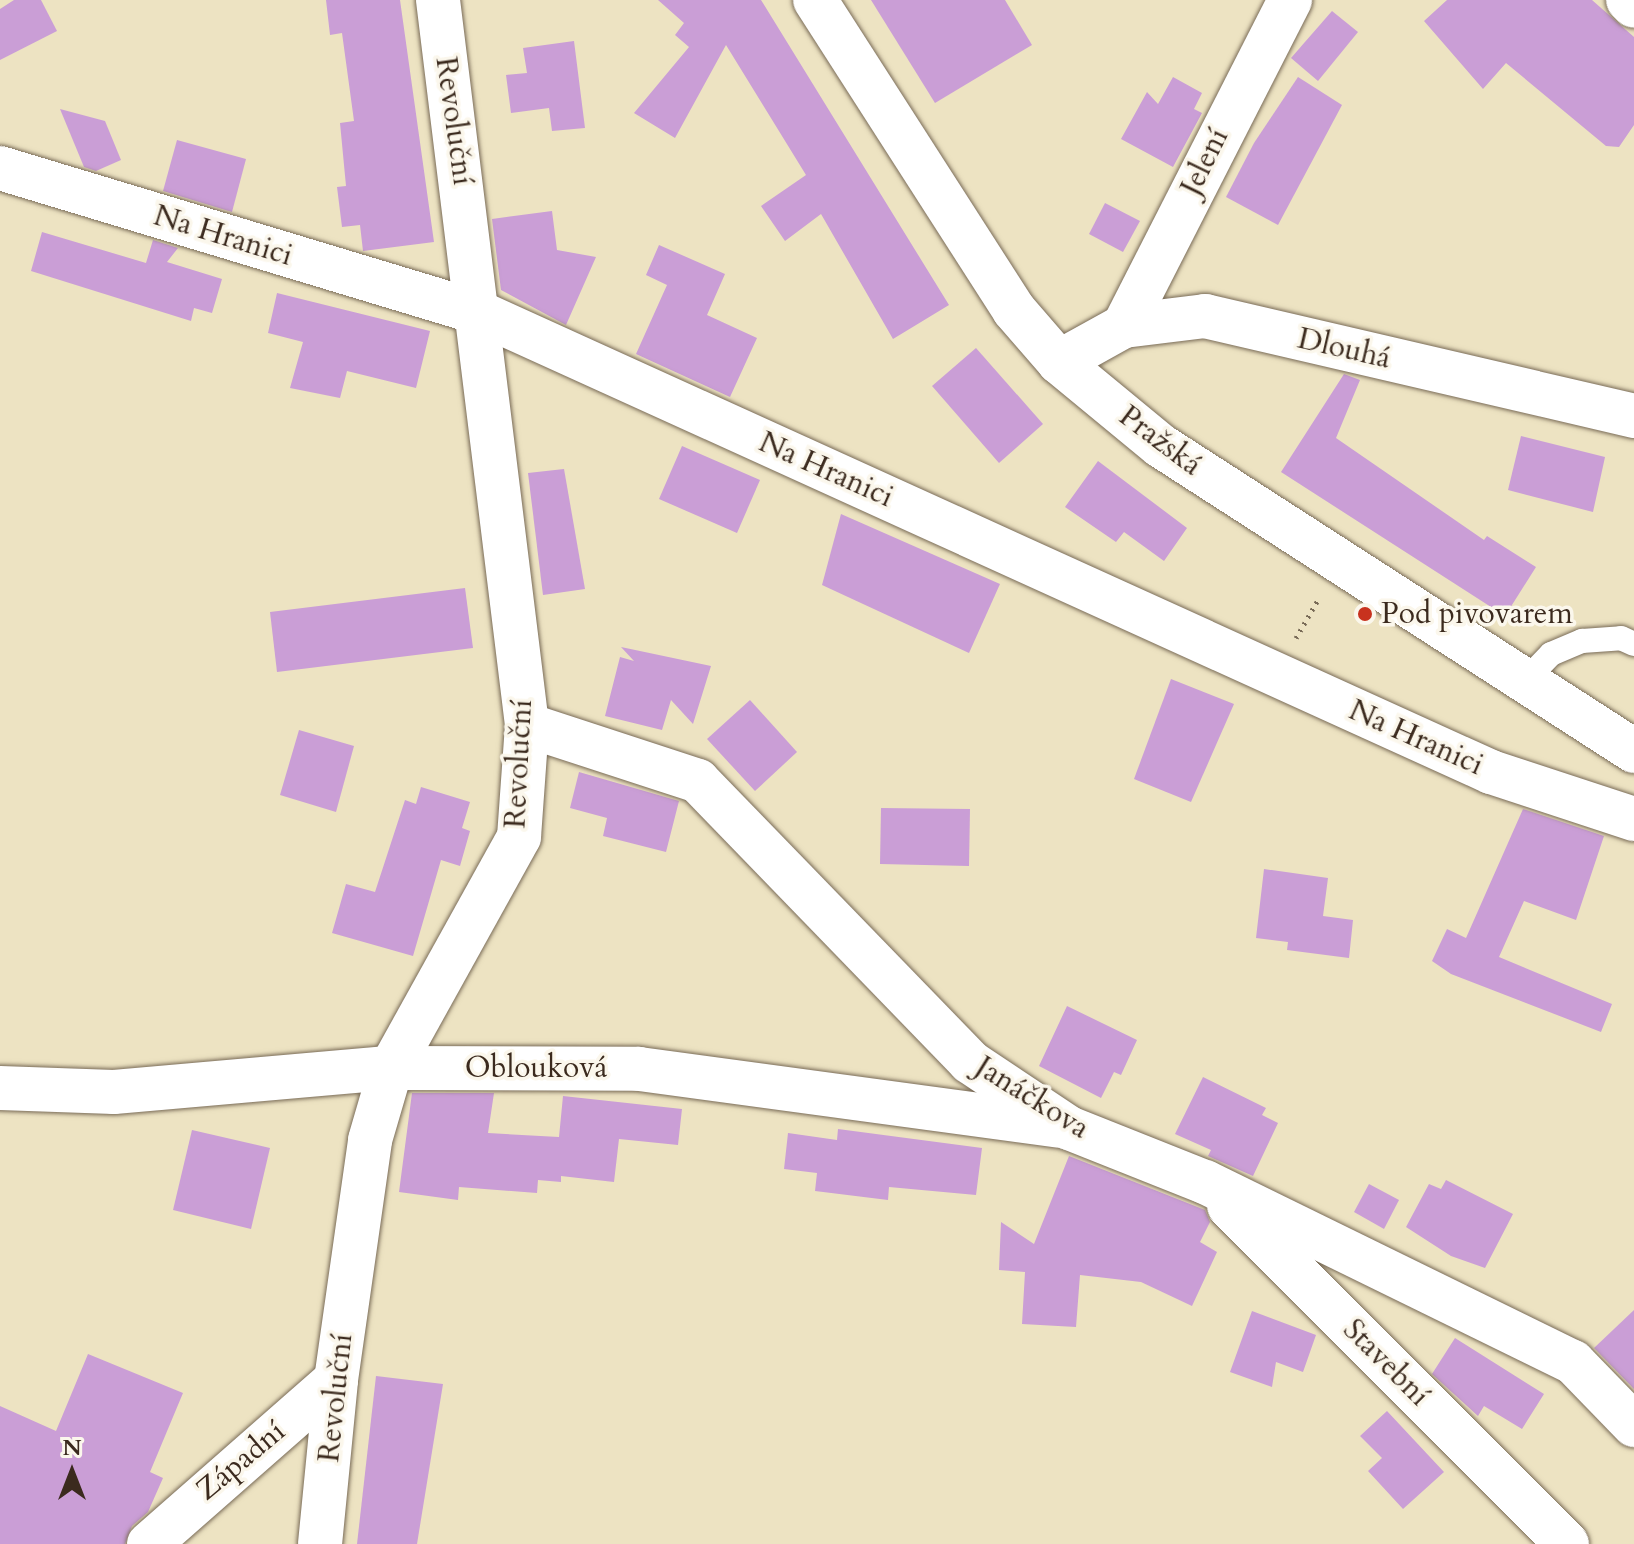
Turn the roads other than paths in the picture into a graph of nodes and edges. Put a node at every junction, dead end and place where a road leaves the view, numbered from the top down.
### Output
1 (438, 0) edge
2 (815, 0) edge
3 (1290, 0) edge
4 (1628, 0) edge
5 (1634, 6) edge
6 (0, 168) edge
7 (480, 313) junction
8 (1124, 326) junction
9 (1059, 362) junction
10 (1634, 416) edge
11 (1634, 644) edge
12 (1524, 682) junction
13 (527, 725) junction
14 (1634, 751) edge
15 (1634, 819) edge
16 (391, 1068) junction
17 (0, 1088) edge
18 (1069, 1128) junction
19 (1205, 1182) junction
20 (336, 1380) junction
21 (1634, 1425) edge
22 (149, 1544) edge
23 (320, 1544) edge
24 (1567, 1544) edge

1 - 7 street, Revoluční
2 - 9 street, Pražská
3 - 8 street, Jelení
4 - 5 street
6 - 7 street, Na Hranici
7 - 13 street, Revoluční
7 - 15 street, Na Hranici
8 - 9 street, Dlouhá
8 - 10 street, Dlouhá
9 - 12 street, Pražská
11 - 12 lane
12 - 14 street, Pražská
13 - 16 street, Revoluční
13 - 18 street, Janáčkova
16 - 17 street, Oblouková
16 - 18 street, Oblouková
16 - 20 street, Revoluční
18 - 19 street, Janáčkova
19 - 21 street, Janáčkova
19 - 24 street, Stavební
20 - 22 street, Západní
20 - 23 street, Revoluční

